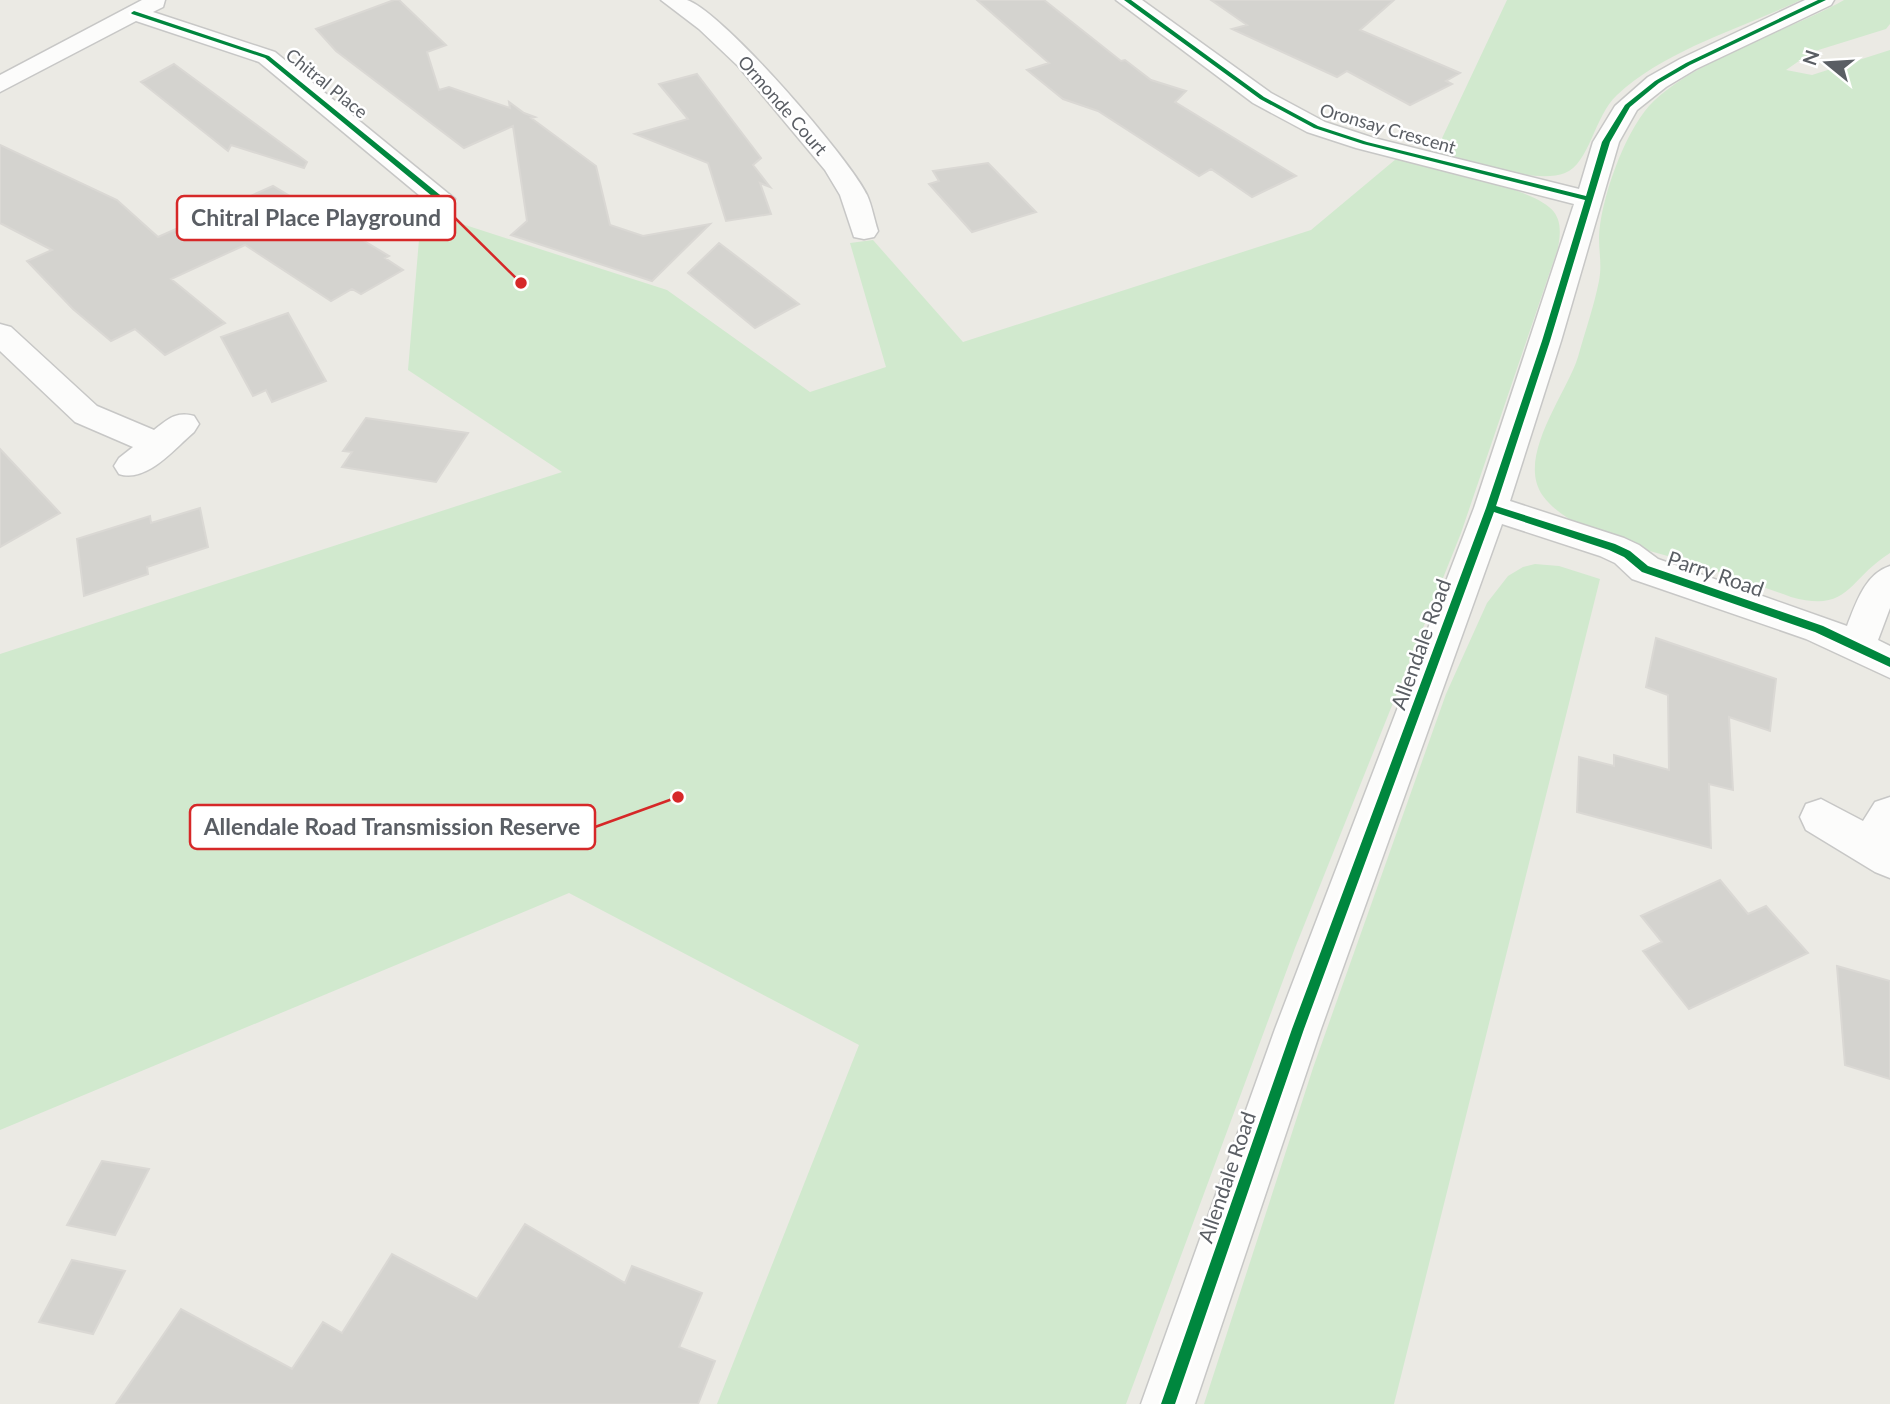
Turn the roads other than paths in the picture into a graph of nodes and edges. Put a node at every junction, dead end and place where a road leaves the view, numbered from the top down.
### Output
1 (159, 0) edge
2 (672, 0) edge
3 (1127, 0) edge
4 (1823, 0) edge
5 (134, 13) junction
6 (0, 86) edge
7 (441, 199) dead end
8 (1588, 199) junction
9 (864, 231) dead end
10 (0, 334) edge
11 (183, 424) dead end
12 (157, 444) junction
13 (131, 466) dead end
14 (1487, 520) junction
15 (1890, 580) edge
16 (1857, 646) junction
17 (1890, 663) edge
18 (1821, 817) dead end
19 (1883, 840) edge
20 (1168, 1404) edge

1 - 5 street
2 - 9 street, Ormonde Court
3 - 8 street, Oronsay Crescent
4 - 8 street, Allendale Road
5 - 6 street
5 - 7 street, Chitral Place
8 - 14 street, Allendale Road
10 - 12 street
11 - 12 street
12 - 13 street
14 - 16 street, Parry Road
14 - 20 street, Allendale Road
15 - 16 street
16 - 17 street, Parry Road
18 - 19 street

